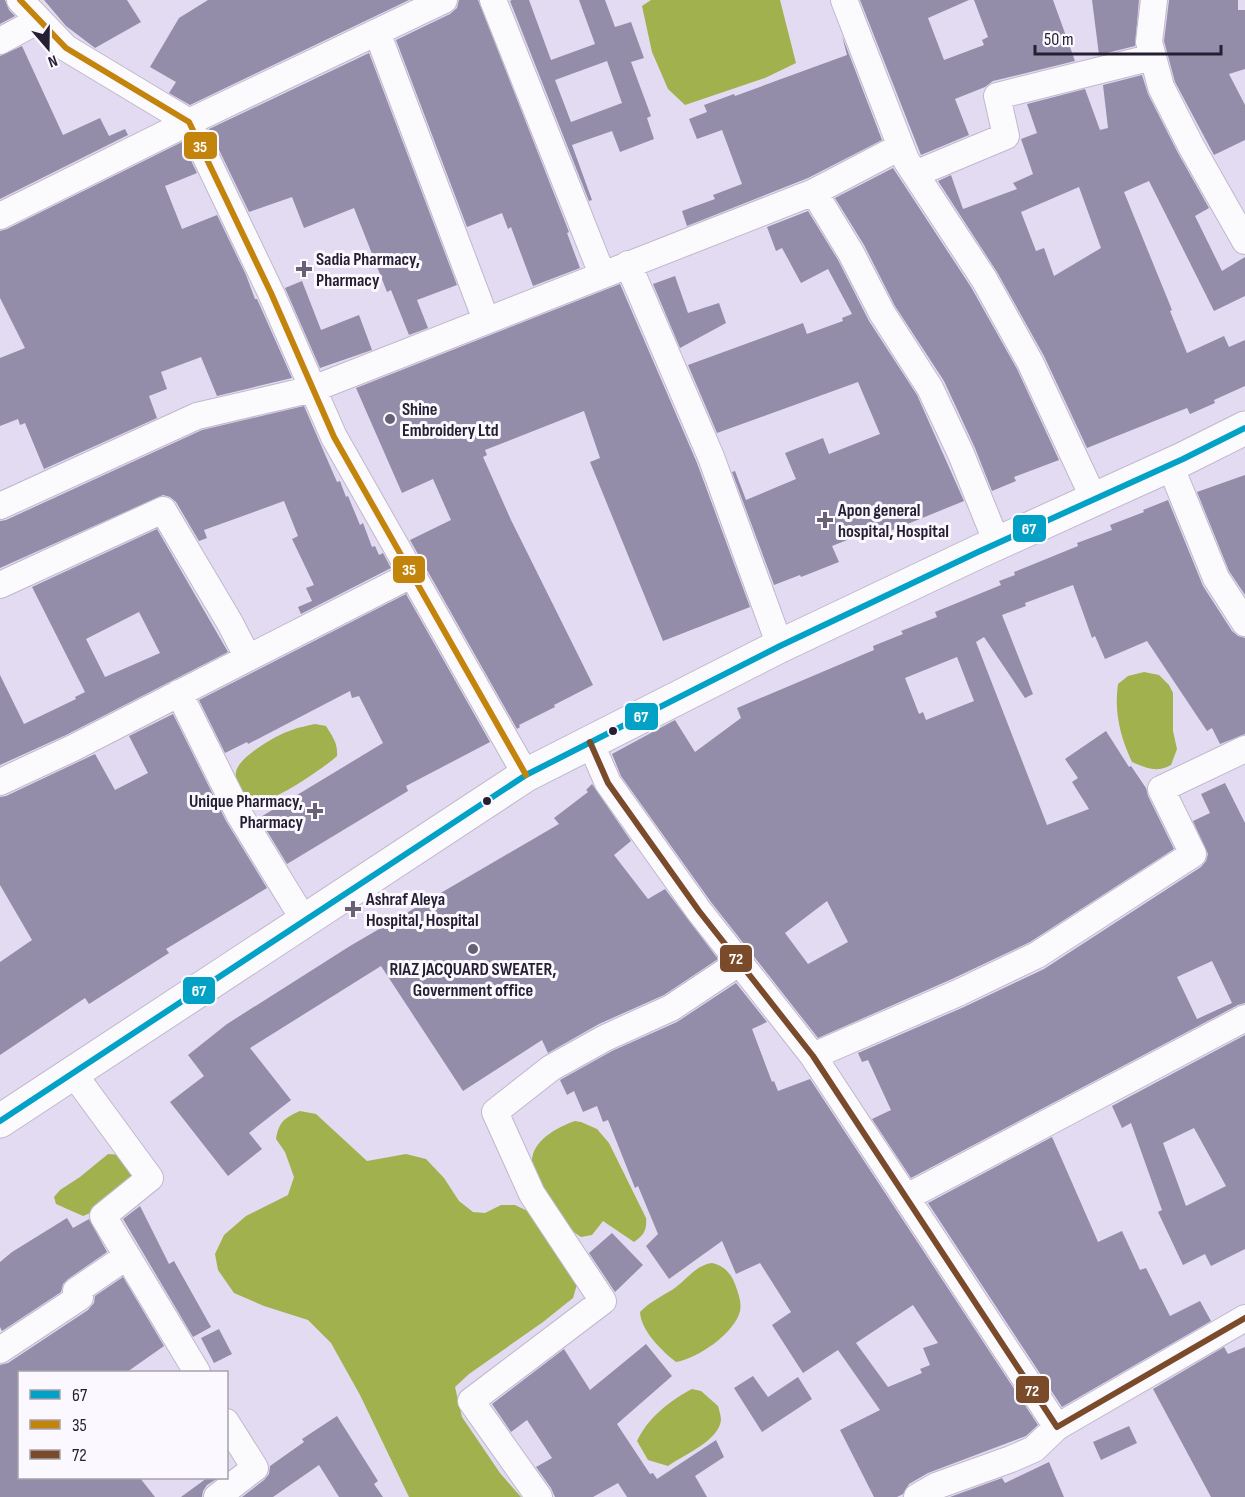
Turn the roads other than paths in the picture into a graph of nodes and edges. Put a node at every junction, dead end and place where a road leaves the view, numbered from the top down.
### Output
1 (20, 0) edge
2 (444, 0) edge
3 (493, 0) edge
4 (844, 0) edge
5 (1154, 0) edge
6 (406, 8) edge
7 (39, 20) junction
8 (377, 32) junction
9 (0, 41) edge
10 (1153, 57) junction
11 (189, 122) junction
12 (900, 147) junction
13 (915, 174) junction
14 (814, 192) junction
15 (0, 216) edge
16 (1245, 241) edge
17 (628, 264) junction
18 (602, 274) junction
19 (486, 320) junction
20 (313, 389) junction
21 (1245, 428) edge
22 (1170, 465) junction
23 (1094, 499) junction
24 (0, 506) edge
25 (997, 543) junction
26 (411, 574) junction
27 (0, 585) edge
28 (1245, 623) edge
29 (780, 646) junction
30 (248, 658) junction
31 (179, 693) junction
32 (590, 742) junction
33 (1245, 748) edge
34 (526, 774) junction
35 (0, 782) edge
36 (304, 920) junction
37 (740, 962) junction
38 (1245, 1018) edge
39 (813, 1056) junction
40 (73, 1073) junction
41 (0, 1121) edge
42 (907, 1197) junction
43 (126, 1257) junction
44 (1245, 1318) edge
45 (0, 1350) edge
46 (195, 1371) edge
47 (228, 1425) edge
48 (1058, 1427) junction
49 (217, 1497) edge
50 (539, 1497) edge
51 (917, 1497) edge

1 - 7 street
2 - 6 street
3 - 18 street
4 - 12 street
5 - 10 street
6 - 8 street
7 - 9 street
7 - 11 street
8 - 11 street
8 - 19 street
10 - 13 street
10 - 16 street
11 - 15 street
11 - 20 street
12 - 13 street
12 - 14 street
13 - 23 street
14 - 17 street
14 - 25 street
17 - 18 street
17 - 29 street
18 - 19 street
19 - 20 street
20 - 24 street
20 - 26 street
21 - 22 highway
22 - 23 highway
22 - 28 street
23 - 25 highway
25 - 29 highway
26 - 30 street
26 - 34 street
27 - 30 street
29 - 32 highway
30 - 31 street
31 - 35 street
31 - 36 street
32 - 34 highway
32 - 37 street
33 - 39 street
34 - 36 highway
36 - 40 highway
37 - 39 street
37 - 50 street
38 - 42 street
39 - 42 street
40 - 41 highway
40 - 43 street
42 - 48 street
43 - 45 street
43 - 46 street
44 - 48 street
47 - 49 street
48 - 51 street

